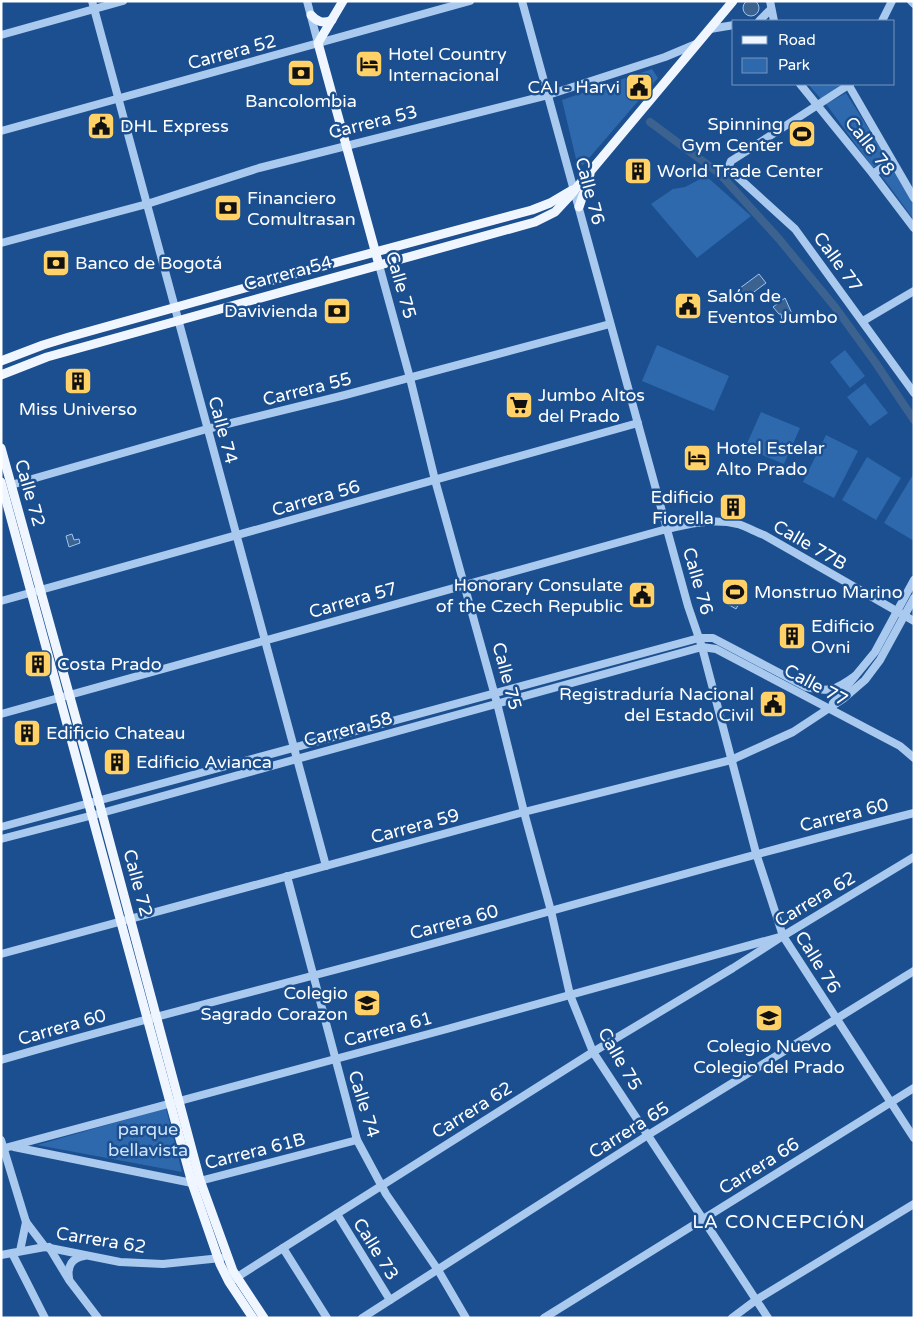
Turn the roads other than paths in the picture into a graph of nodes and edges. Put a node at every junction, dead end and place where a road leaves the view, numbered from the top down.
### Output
1 (123, 1) edge
2 (308, 1) edge
3 (343, 1) edge
4 (470, 1) edge
5 (522, 1) edge
6 (733, 1) edge
7 (892, 1) edge
8 (911, 1) edge
9 (914, 4) edge
10 (94, 5) edge
11 (770, 5) edge
12 (311, 15) junction
13 (332, 20) junction
14 (760, 20) edge
15 (774, 20) edge
16 (882, 20) edge
17 (732, 25) edge
18 (710, 29) junction
19 (1, 35) edge
20 (698, 43) junction
21 (318, 44) junction
22 (801, 85) edge
23 (848, 85) edge
24 (850, 85) edge
25 (548, 95) junction
26 (119, 98) junction
27 (818, 105) junction
28 (1, 131) edge
29 (346, 146) junction
30 (891, 161) junction
31 (593, 167) junction
32 (873, 174) junction
33 (574, 189) junction
34 (914, 198) edge
35 (147, 204) junction
36 (580, 207) junction
37 (466, 228) junction
38 (914, 228) edge
39 (470, 241) junction
40 (1, 243) edge
41 (375, 253) junction
42 (379, 265) junction
43 (267, 282) junction
44 (914, 291) edge
45 (271, 295) junction
46 (174, 308) junction
47 (178, 320) junction
48 (864, 321) junction
49 (610, 324) junction
50 (69, 337) junction
51 (73, 349) junction
52 (1, 361) edge
53 (1, 375) edge
54 (410, 378) junction
55 (914, 393) edge
56 (638, 423) junction
57 (207, 429) junction
58 (1, 448) edge
59 (435, 480) junction
60 (1, 482) edge
61 (11, 485) junction
62 (714, 522) joint
63 (668, 528) junction
64 (236, 536) junction
65 (914, 580) edge
66 (465, 585) junction
67 (37, 591) junction
68 (914, 598) edge
69 (1, 601) edge
70 (901, 613) junction
71 (914, 621) edge
72 (699, 638) junction
73 (264, 641) junction
74 (702, 647) junction
75 (612, 661) junction
76 (604, 663) junction
77 (615, 671) junction
78 (607, 673) junction
79 (855, 676) junction
80 (494, 693) junction
81 (64, 696) junction
82 (497, 704) junction
83 (828, 708) junction
84 (1, 714) edge
85 (293, 748) junction
86 (296, 758) junction
87 (914, 758) edge
88 (731, 760) junction
89 (201, 774) junction
90 (204, 785) junction
91 (95, 803) junction
92 (524, 812) junction
93 (914, 813) edge
94 (98, 814) junction
95 (1, 828) edge
96 (1, 839) edge
97 (756, 853) junction
98 (914, 857) edge
99 (326, 866) junction
100 (287, 876) junction
101 (551, 911) junction
102 (126, 920) junction
103 (783, 936) junction
104 (726, 950) junction
105 (1, 954) edge
106 (733, 968) junction
107 (914, 971) edge
108 (313, 976) junction
109 (570, 995) junction
110 (153, 1017) junction
111 (836, 1019) junction
112 (593, 1052) junction
113 (336, 1059) junction
114 (1, 1060) edge
115 (914, 1088) edge
116 (175, 1102) junction
117 (890, 1102) junction
118 (648, 1135) junction
119 (914, 1138) edge
120 (1, 1140) edge
121 (357, 1140) junction
122 (5, 1148) edge
123 (196, 1181) junction
124 (381, 1185) junction
125 (914, 1204) edge
126 (337, 1214) junction
127 (703, 1219) junction
128 (26, 1222) junction
129 (47, 1247) junction
130 (283, 1248) junction
131 (16, 1252) junction
132 (1, 1255) edge
133 (84, 1256) junction
134 (223, 1258) junction
135 (438, 1270) junction
136 (233, 1279) junction
137 (69, 1280) junction
138 (390, 1300) junction
139 (756, 1300) junction
140 (44, 1318) edge
141 (98, 1318) edge
142 (253, 1318) edge
143 (264, 1318) edge
144 (327, 1318) edge
145 (362, 1318) edge
146 (466, 1318) edge
147 (544, 1318) edge
148 (732, 1318) edge
149 (768, 1318) edge

1 - 10 street
2 - 12 street, Calle 75
3 - 13 main road
4 - 21 street, Carrera 52
5 - 25 street, Calle 76
6 - 18 main road, Carrera 53
7 - 16 street
8 - 9 street
10 - 19 street
10 - 26 street, Calle 74
11 - 14 street
11 - 15 street
12 - 13 main road
12 - 21 street, Calle 75
13 - 21 main road
17 - 18 street
18 - 20 main road, Carrera 53
20 - 25 street, Carrera 53
20 - 31 main road, Carrera 54
21 - 26 street, Carrera 52
21 - 29 main road, Calle 75
22 - 27 street, Calle 78
23 - 27 street
24 - 30 street, Calle 78
25 - 29 street, Carrera 53
25 - 33 street, Calle 76
26 - 28 street, Carrera 52
26 - 35 street, Calle 74
27 - 32 street, Calle 78
27 - 48 street, Calle 77
29 - 35 street, Carrera 53
29 - 41 main road, Calle 75
30 - 32 street
30 - 34 street, Calle 78
31 - 33 main road, Carrera 54
31 - 36 main road
32 - 38 street, Calle 78
33 - 36 street, Calle 76
33 - 37 main road, Carrera 54
33 - 39 main road, Carrera 54
35 - 40 street, Carrera 53
35 - 46 street, Calle 74
36 - 49 street, Calle 76
37 - 39 main road
37 - 41 main road, Carrera 54
39 - 42 main road, Carrera 54
41 - 42 main road, Calle 75
41 - 43 main road, Carrera 54
42 - 45 main road, Carrera 54
42 - 54 street, Calle 75
43 - 45 main road
43 - 46 main road, Carrera 54
44 - 48 street
45 - 47 main road, Carrera 54
46 - 47 street, Calle 74
46 - 50 main road, Carrera 54
47 - 51 main road, Carrera 54
47 - 57 street, Calle 74
48 - 55 street, Calle 77
49 - 54 street, Carrera 55
49 - 56 street, Calle 76
50 - 51 main road
50 - 52 main road, Carrera 54
51 - 53 main road, Carrera 54
54 - 57 street, Carrera 55
54 - 59 street, Calle 75
56 - 59 street, Carrera 56
56 - 63 street, Calle 76
57 - 61 street, Carrera 55
57 - 64 street, Calle 74
58 - 61 main road, Calle 72
59 - 64 street, Carrera 56
59 - 66 street, Calle 75
60 - 67 main road, Calle 72
61 - 67 main road, Calle 72
62 - 63 street, Carrera 57
62 - 70 street, Calle 77B
63 - 66 street, Carrera 57
63 - 72 street, Calle 76
64 - 67 street, Carrera 56
64 - 73 street, Calle 74
65 - 70 street
66 - 73 street, Carrera 57
66 - 80 street, Calle 75
67 - 69 street, Carrera 56
67 - 81 main road, Calle 72
68 - 70 street
70 - 71 street, Calle 77B
70 - 79 street
70 - 83 street
72 - 74 street, Calle 76
72 - 75 street, Carrera 58
72 - 79 street, Calle 77
73 - 81 street, Carrera 57
73 - 85 street, Calle 74
74 - 77 street, Carrera 58
74 - 83 street, Calle 77
74 - 88 street, Calle 76
75 - 76 street, Carrera 58
75 - 77 street
76 - 78 street
76 - 80 street, Carrera 58
77 - 78 street, Carrera 58
78 - 82 street, Carrera 58
79 - 83 street
80 - 82 street, Calle 75
80 - 85 street, Carrera 58
81 - 84 street, Carrera 57
81 - 91 main road, Calle 72
82 - 86 street, Carrera 58
82 - 92 street, Calle 75
83 - 87 street, Calle 77
83 - 88 street, Carrera 59
85 - 86 street, Calle 74
85 - 89 street, Carrera 58
86 - 90 street, Carrera 58
86 - 99 street, Calle 74
88 - 92 street, Carrera 59
88 - 97 street, Calle 76
89 - 90 street
89 - 91 street, Carrera 58
90 - 94 street, Carrera 58
91 - 94 main road, Calle 72
91 - 95 street, Carrera 58
92 - 99 street, Carrera 59
92 - 101 street, Calle 75
93 - 97 street, Carrera 60
94 - 96 street, Carrera 58
94 - 102 main road, Calle 72
97 - 101 street, Carrera 60
97 - 103 street, Calle 76
98 - 103 street, Carrera 62
99 - 100 street, Carrera 59
100 - 102 street, Carrera 59
100 - 108 street, Calle 74
101 - 108 street, Carrera 60
101 - 109 street, Calle 75
102 - 105 street, Carrera 59
102 - 110 main road, Calle 72
103 - 104 street, Carrera 61
103 - 106 street, Carrera 62
103 - 111 street, Calle 76
104 - 106 street
104 - 109 street, Carrera 61
106 - 112 street, Carrera 62
107 - 111 street, Carrera 65
108 - 110 street, Carrera 60
108 - 113 street, Calle 74
109 - 112 street, Calle 75
109 - 113 street, Carrera 61
110 - 114 street, Carrera 60
110 - 116 main road, Calle 72
111 - 117 street, Calle 76
111 - 118 street, Carrera 65
112 - 118 street, Calle 75
112 - 124 street, Carrera 62
113 - 116 street, Carrera 61
113 - 121 street, Calle 74
115 - 117 street, Carrera 66
116 - 122 street, Carrera 61
116 - 123 main road, Calle 72
117 - 119 street, Calle 76
117 - 127 street, Carrera 66
118 - 127 street, Calle 75
118 - 135 street, Carrera 65
120 - 122 street
121 - 123 street, Carrera 61B
121 - 124 street, Calle 74
122 - 123 street, Carrera 61B
122 - 128 street
123 - 134 main road, Calle 72
124 - 126 street, Carrera 62
124 - 135 street, Calle 74
125 - 139 street
126 - 130 street, Carrera 62
126 - 138 street, Calle 73
127 - 139 street, Calle 75
127 - 147 street, Carrera 66
128 - 129 street
128 - 131 street
129 - 131 street, Carrera 62
129 - 133 street, Carrera 62
129 - 137 street
130 - 136 street, Carrera 62
130 - 144 street
131 - 132 street, Carrera 62
131 - 140 street
133 - 134 street, Carrera 62
133 - 137 street
134 - 136 main road, Calle 72
135 - 138 street, Carrera 65
135 - 146 street, Calle 74
136 - 142 main road, Calle 72
136 - 143 main road, Calle 72
137 - 141 street
138 - 145 street, Carrera 65
139 - 148 street
139 - 149 street, Calle 75

